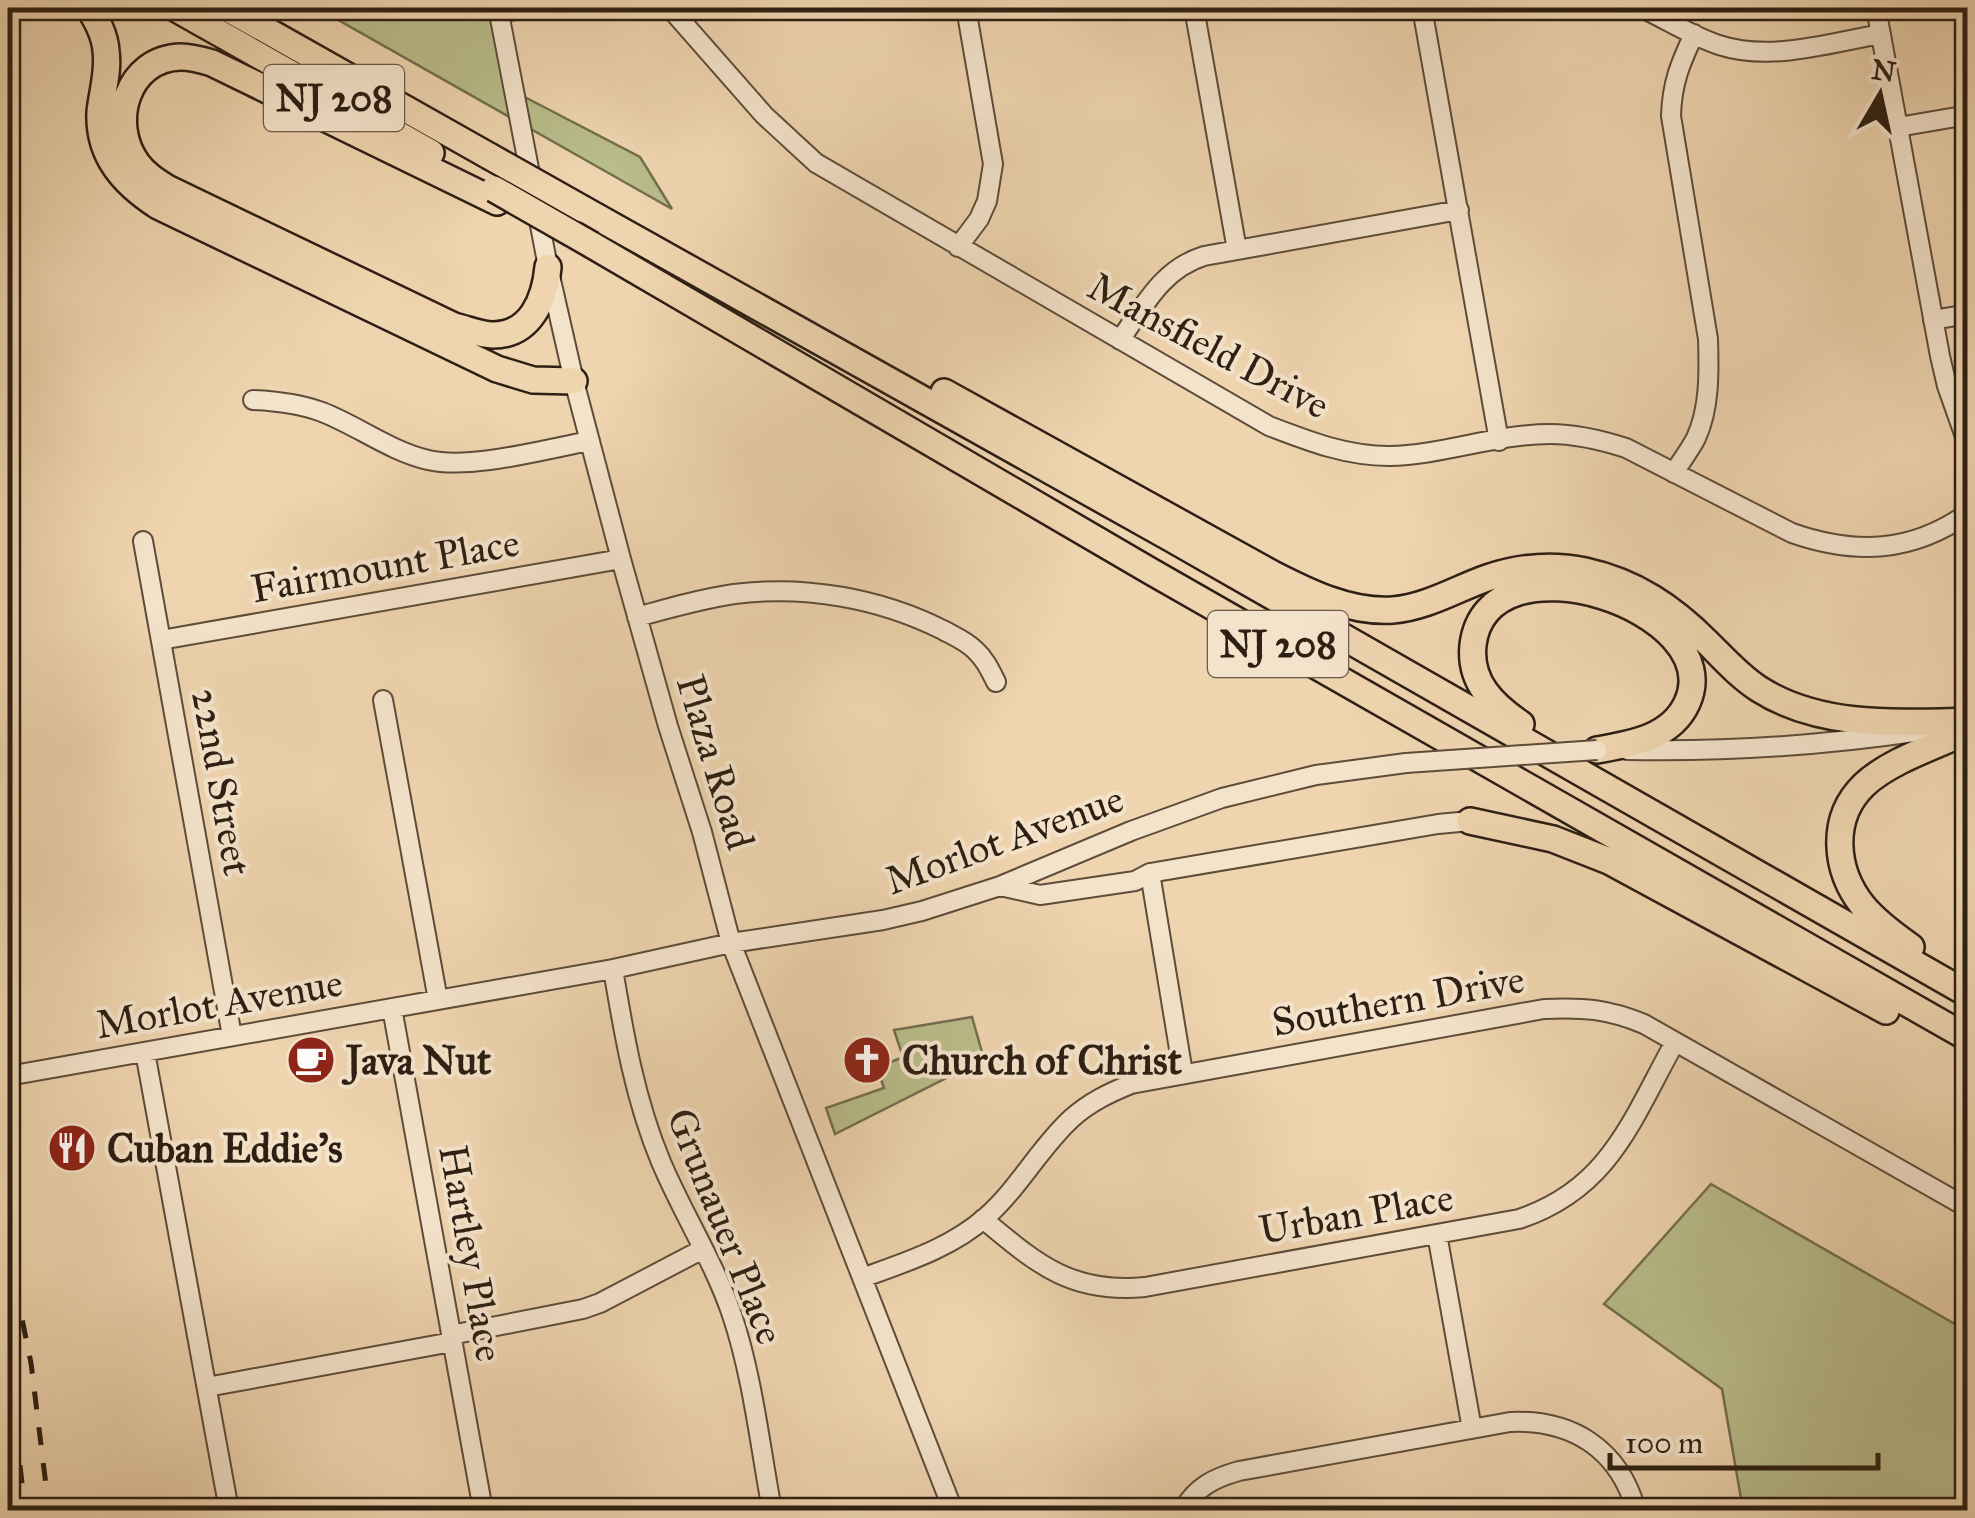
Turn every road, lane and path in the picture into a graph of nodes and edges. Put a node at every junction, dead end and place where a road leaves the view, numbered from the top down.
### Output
1 (90, 8) edge
2 (174, 8) edge
3 (227, 8) edge
4 (251, 8) edge
5 (528, 8) edge
6 (670, 8) edge
7 (966, 8) edge
8 (1194, 8) edge
9 (1422, 8) edge
10 (1642, 8) edge
11 (1876, 8) edge
12 (498, 10) edge
13 (1694, 34) junction
14 (1881, 34) junction
15 (289, 43) junction
16 (1968, 115) edge
17 (1898, 127) junction
18 (496, 195) junction
19 (583, 209) junction
20 (1459, 210) junction
21 (958, 247) junction
22 (1237, 250) junction
23 (548, 267) junction
24 (1968, 314) edge
25 (1934, 320) junction
26 (1120, 340) junction
27 (574, 381) junction
28 (253, 400) dead end
29 (590, 441) junction
30 (1499, 441) junction
31 (1968, 444) edge
32 (1674, 473) junction
33 (1968, 513) edge
34 (143, 541) dead end
35 (620, 559) junction
36 (637, 617) junction
37 (161, 640) junction
38 (996, 682) dead end
39 (383, 700) dead end
40 (1968, 725) edge
41 (1597, 750) junction
42 (1657, 818) junction
43 (1470, 821) joint
44 (1150, 873) junction
45 (1000, 886) junction
46 (731, 944) junction
47 (613, 968) junction
48 (1968, 991) edge
49 (438, 1000) junction
50 (392, 1008) junction
51 (232, 1036) junction
52 (1968, 1038) edge
53 (1675, 1042) junction
54 (146, 1052) junction
55 (1968, 1053) edge
56 (1183, 1073) junction
57 (8, 1076) edge
58 (1968, 1208) edge
59 (983, 1219) junction
60 (1437, 1234) junction
61 (703, 1249) junction
62 (862, 1278) junction
63 (452, 1339) junction
64 (207, 1388) junction
65 (1472, 1429) junction
66 (229, 1510) edge
67 (482, 1510) edge
68 (772, 1510) edge
69 (952, 1510) edge
70 (1183, 1510) edge
71 (1636, 1510) edge

1 - 27 highway
2 - 18 highway, NJ 208
3 - 15 highway, NJ 208
4 - 15 street
5 - 12 street
6 - 21 street, Mansfield Drive
7 - 21 street
8 - 22 street
9 - 20 street
10 - 13 street
11 - 14 street
12 - 23 street, Plaza Road
13 - 14 street
13 - 32 street
14 - 17 street
15 - 19 highway, NJ 208, bridge
16 - 17 street
17 - 25 street
18 - 23 highway
18 - 52 highway, NJ 208, bridge
19 - 40 highway
19 - 42 highway, NJ 208
20 - 22 street
20 - 30 street
21 - 26 street, Mansfield Drive
22 - 26 street
23 - 27 street, Plaza Road
24 - 25 street
25 - 31 street
26 - 30 street, Mansfield Drive
27 - 29 street, Plaza Road
28 - 29 street
29 - 35 street, Plaza Road
30 - 32 street, Mansfield Drive
32 - 33 street, Mansfield Drive
34 - 37 street, 22nd Street
35 - 36 street, Plaza Road
35 - 37 street, Fairmount Place
36 - 38 street
36 - 46 street, Plaza Road
37 - 51 street, 22nd Street
39 - 49 street
40 - 41 street, Morlot Avenue
40 - 48 highway
41 - 42 highway
41 - 45 street, Morlot Avenue, bridge
42 - 48 highway, NJ 208
43 - 44 street, Morlot Avenue
43 - 55 highway
44 - 45 street, Morlot Avenue
44 - 56 street
45 - 46 street, Morlot Avenue
46 - 47 street, Morlot Avenue
46 - 62 street, Plaza Road
47 - 49 street, Morlot Avenue
47 - 61 street, Grunauer Place
49 - 50 street, Morlot Avenue
50 - 51 street, Morlot Avenue
50 - 63 street, Hartley Place
51 - 54 street, Morlot Avenue
53 - 56 street, Southern Drive
53 - 58 street, Southern Drive
53 - 60 street, Urban Place
54 - 57 street, Morlot Avenue
54 - 64 street
56 - 59 street, Southern Drive
59 - 60 street, Urban Place
59 - 62 street, Southern Drive
60 - 65 street
61 - 63 street
61 - 68 street, Grunauer Place
62 - 69 street, Plaza Road
63 - 64 street
63 - 67 street, Hartley Place
64 - 66 street
65 - 70 street
65 - 71 street

